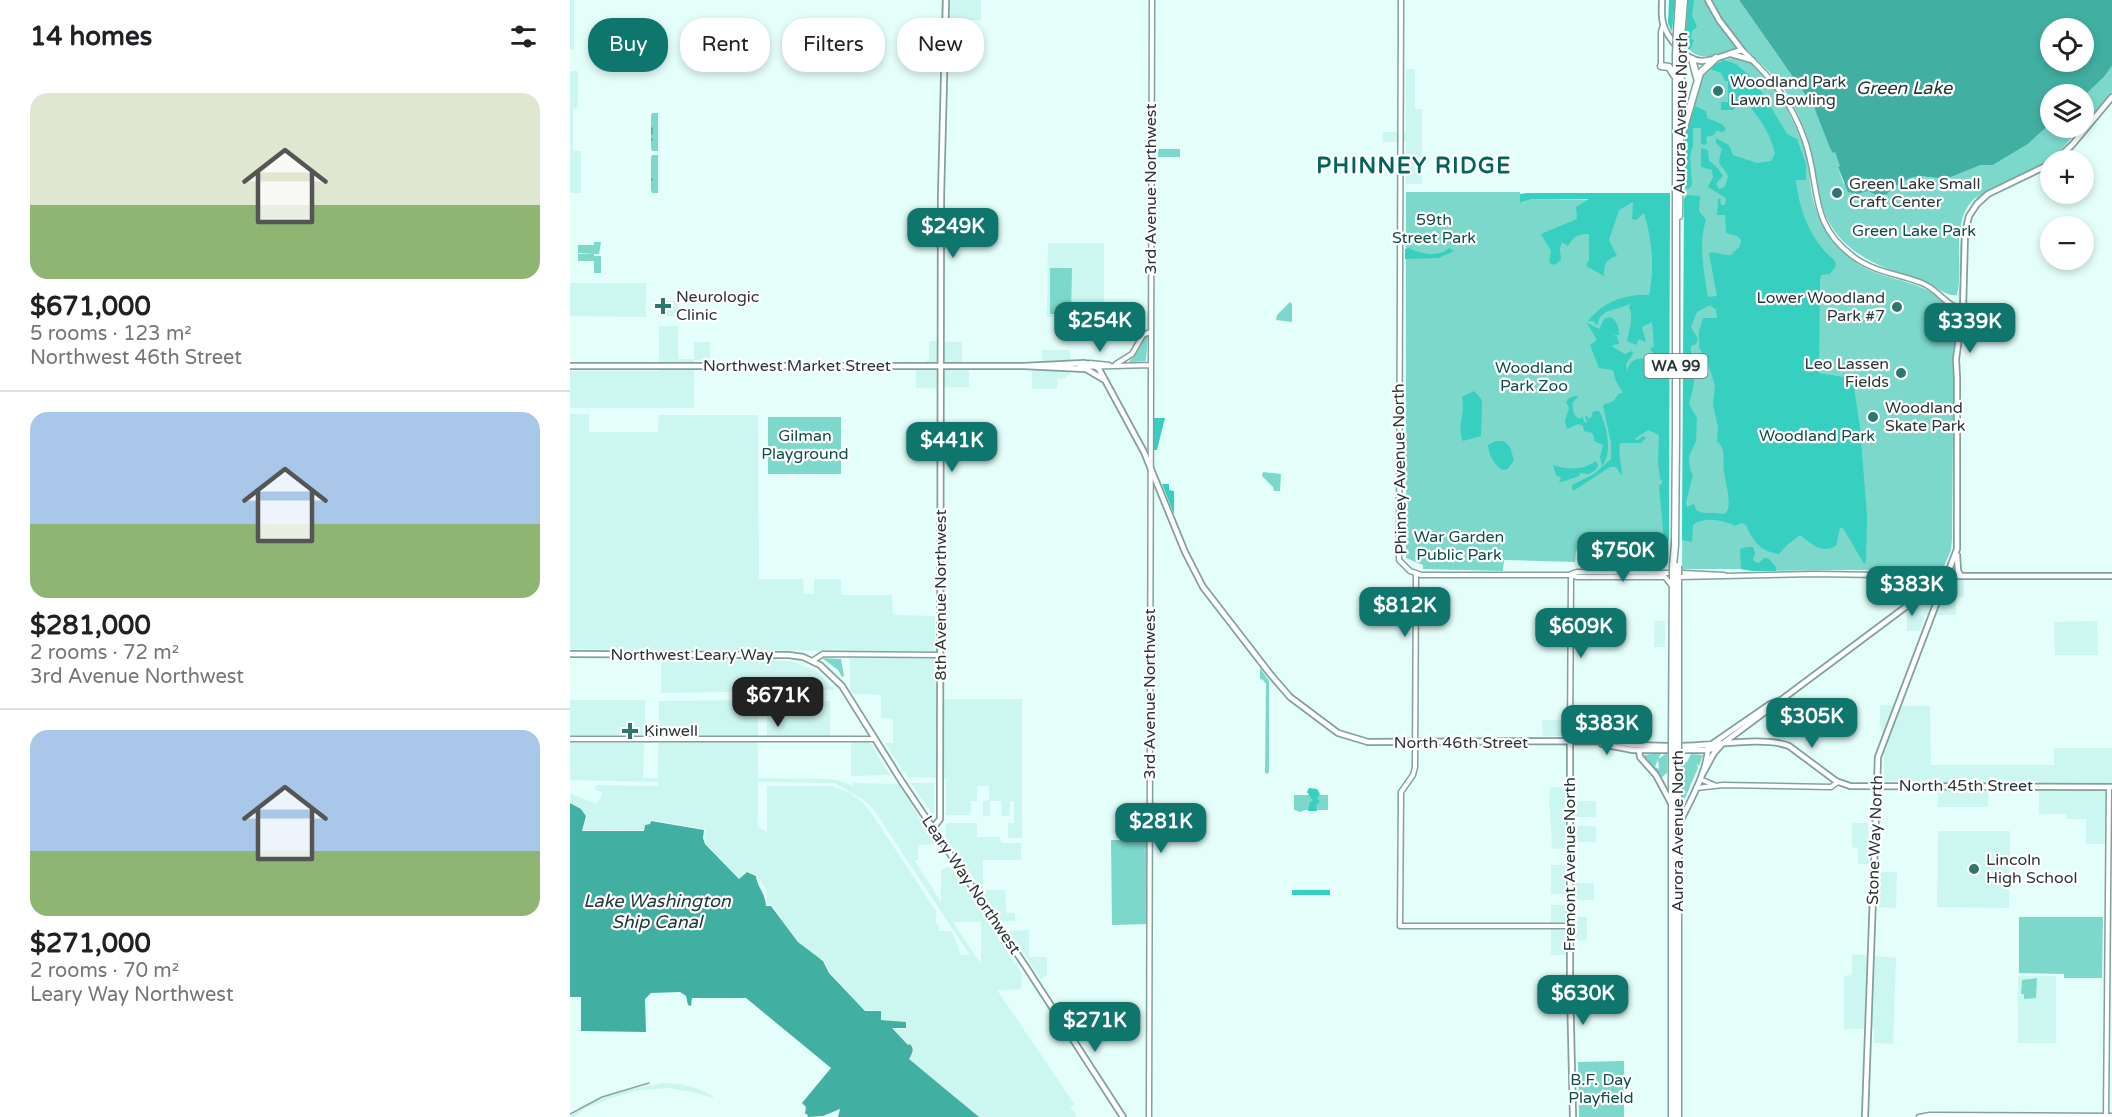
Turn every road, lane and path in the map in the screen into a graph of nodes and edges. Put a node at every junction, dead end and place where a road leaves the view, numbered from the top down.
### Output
1 (946, 0) edge
2 (1152, 0) edge
3 (1401, 0) edge
4 (1662, 0) edge
5 (1679, 0) edge
6 (1684, 0) edge
7 (1708, 0) edge
8 (1664, 25) junction
9 (1679, 35) junction
10 (1742, 50) junction
11 (1729, 53) junction
12 (1716, 58) junction
13 (1692, 59) junction
14 (1752, 60) junction
15 (1661, 66) joint
16 (1675, 78) junction
17 (1697, 79) junction
18 (2112, 98) edge
19 (1680, 143) junction
20 (2067, 150) edge
21 (2040, 169) edge
22 (1677, 226) junction
23 (1963, 309) junction
24 (1150, 332) junction
25 (1084, 363) junction
26 (1112, 365) junction
27 (1150, 365) junction
28 (570, 366) edge
29 (1024, 366) junction
30 (941, 367) junction
31 (1096, 367) junction
32 (1076, 368) junction
33 (1105, 381) junction
34 (1150, 447) junction
35 (1143, 452) junction
36 (1151, 468) junction
37 (1155, 479) junction
38 (1150, 486) junction
39 (1956, 549) junction
40 (1416, 574) junction
41 (1676, 574) junction
42 (1570, 575) junction
43 (1947, 576) junction
44 (1961, 576) junction
45 (2112, 576) edge
46 (1673, 589) junction
47 (570, 654) edge
48 (940, 655) junction
49 (812, 661) junction
50 (1781, 700) junction
51 (570, 739) edge
52 (875, 739) junction
53 (1570, 742) junction
54 (1415, 743) junction
55 (1675, 743) junction
56 (1722, 744) junction
57 (1708, 747) junction
58 (1641, 748) junction
59 (1675, 758) junction
60 (1701, 777) junction
61 (1838, 782) junction
62 (1715, 785) junction
63 (1877, 786) junction
64 (2110, 787) edge
65 (1696, 788) junction
66 (1672, 806) junction
67 (1678, 827) junction
68 (933, 828) junction
69 (1570, 926) junction
70 (2112, 1116) edge
71 (1123, 1117) edge
72 (1149, 1117) edge
73 (1574, 1117) edge
74 (1672, 1117) edge
75 (1678, 1117) edge
76 (1865, 1117) edge
77 (1919, 1117) edge
78 (2106, 1117) edge

1 - 30 main road, 8th Avenue Northwest
2 - 24 street, 3rd Avenue Northwest
3 - 40 street, Phinney Avenue North
4 - 8 main road
5 - 9 highway, Aurora Avenue North / WA 99
6 - 9 highway, Aurora Avenue North / WA 99
7 - 10 main road
8 - 13 main road
8 - 15 street
9 - 16 highway, Aurora Avenue North / WA 99, bridge
9 - 19 highway, Aurora Avenue North / WA 99, bridge
10 - 11 main road
10 - 14 street
11 - 12 main road
11 - 14 main road
12 - 13 main road
12 - 17 highway
13 - 17 highway
14 - 23 street
15 - 16 highway
16 - 22 highway, Aurora Avenue North / WA 99
17 - 19 highway
18 - 20 main road
19 - 22 highway, Aurora Avenue North / WA 99
21 - 23 main road
22 - 41 highway, Aurora Avenue North / WA 99, bridge
23 - 39 main road
24 - 26 street
24 - 27 street, 3rd Avenue Northwest
25 - 26 street
25 - 29 main road, Northwest Market Street
25 - 31 main road, Northwest Market Street
26 - 27 street
26 - 31 street
27 - 34 street, 3rd Avenue Northwest
28 - 30 main road, Northwest Market Street
29 - 30 main road, Northwest Market Street
29 - 32 main road, Northwest Market Street
30 - 48 main road, 8th Avenue Northwest
31 - 32 street
31 - 33 main road
32 - 33 main road, Northwest Market Street
33 - 35 main road
34 - 35 street
34 - 36 street, 3rd Avenue Northwest
35 - 36 main road
36 - 37 main road
36 - 38 street, 3rd Avenue Northwest
37 - 38 street
37 - 54 main road, North 46th Street
38 - 72 street, 3rd Avenue Northwest
39 - 43 main road, Stone Way North
39 - 44 main road
40 - 42 street
40 - 54 street, Phinney Avenue North
41 - 42 street
41 - 43 street
41 - 46 highway, Aurora Avenue North / WA 99
41 - 55 highway, Aurora Avenue North / WA 99
42 - 46 street
42 - 53 street, Fremont Avenue North
43 - 44 main road
43 - 50 main road
43 - 63 main road, Stone Way North
44 - 45 main road
46 - 55 highway, Aurora Avenue North / WA 99
47 - 49 main road, Northwest Leary Way
48 - 49 street, Northwest Leary Way
48 - 68 main road, 8th Avenue Northwest
49 - 52 main road, Leary Way Northwest
50 - 56 main road
50 - 57 main road
51 - 52 street
52 - 68 main road, Leary Way Northwest
53 - 54 main road, North 46th Street
53 - 58 main road, North 46th Street
53 - 69 main road, Fremont Avenue North
54 - 69 street, Phinney Avenue North
55 - 57 main road, North 46th Street
55 - 58 main road, North 46th Street
55 - 59 highway, Aurora Avenue North / WA 99, bridge
56 - 57 main road, North 46th Street
56 - 60 main road
56 - 61 main road, North 46th Street
57 - 60 main road
58 - 66 main road
59 - 66 highway, Aurora Avenue North / WA 99
59 - 67 highway, Aurora Avenue North / WA 99
60 - 62 street
60 - 65 main road
61 - 62 street
61 - 63 main road, North 45th Street
62 - 65 street
63 - 64 main road, North 45th Street
63 - 76 main road, Stone Way North
64 - 78 street
65 - 67 main road
66 - 74 highway, Aurora Avenue North / WA 99
67 - 75 highway, Aurora Avenue North / WA 99
68 - 71 main road, Leary Way Northwest
69 - 73 main road, Fremont Avenue North
70 - 78 street
77 - 78 street

